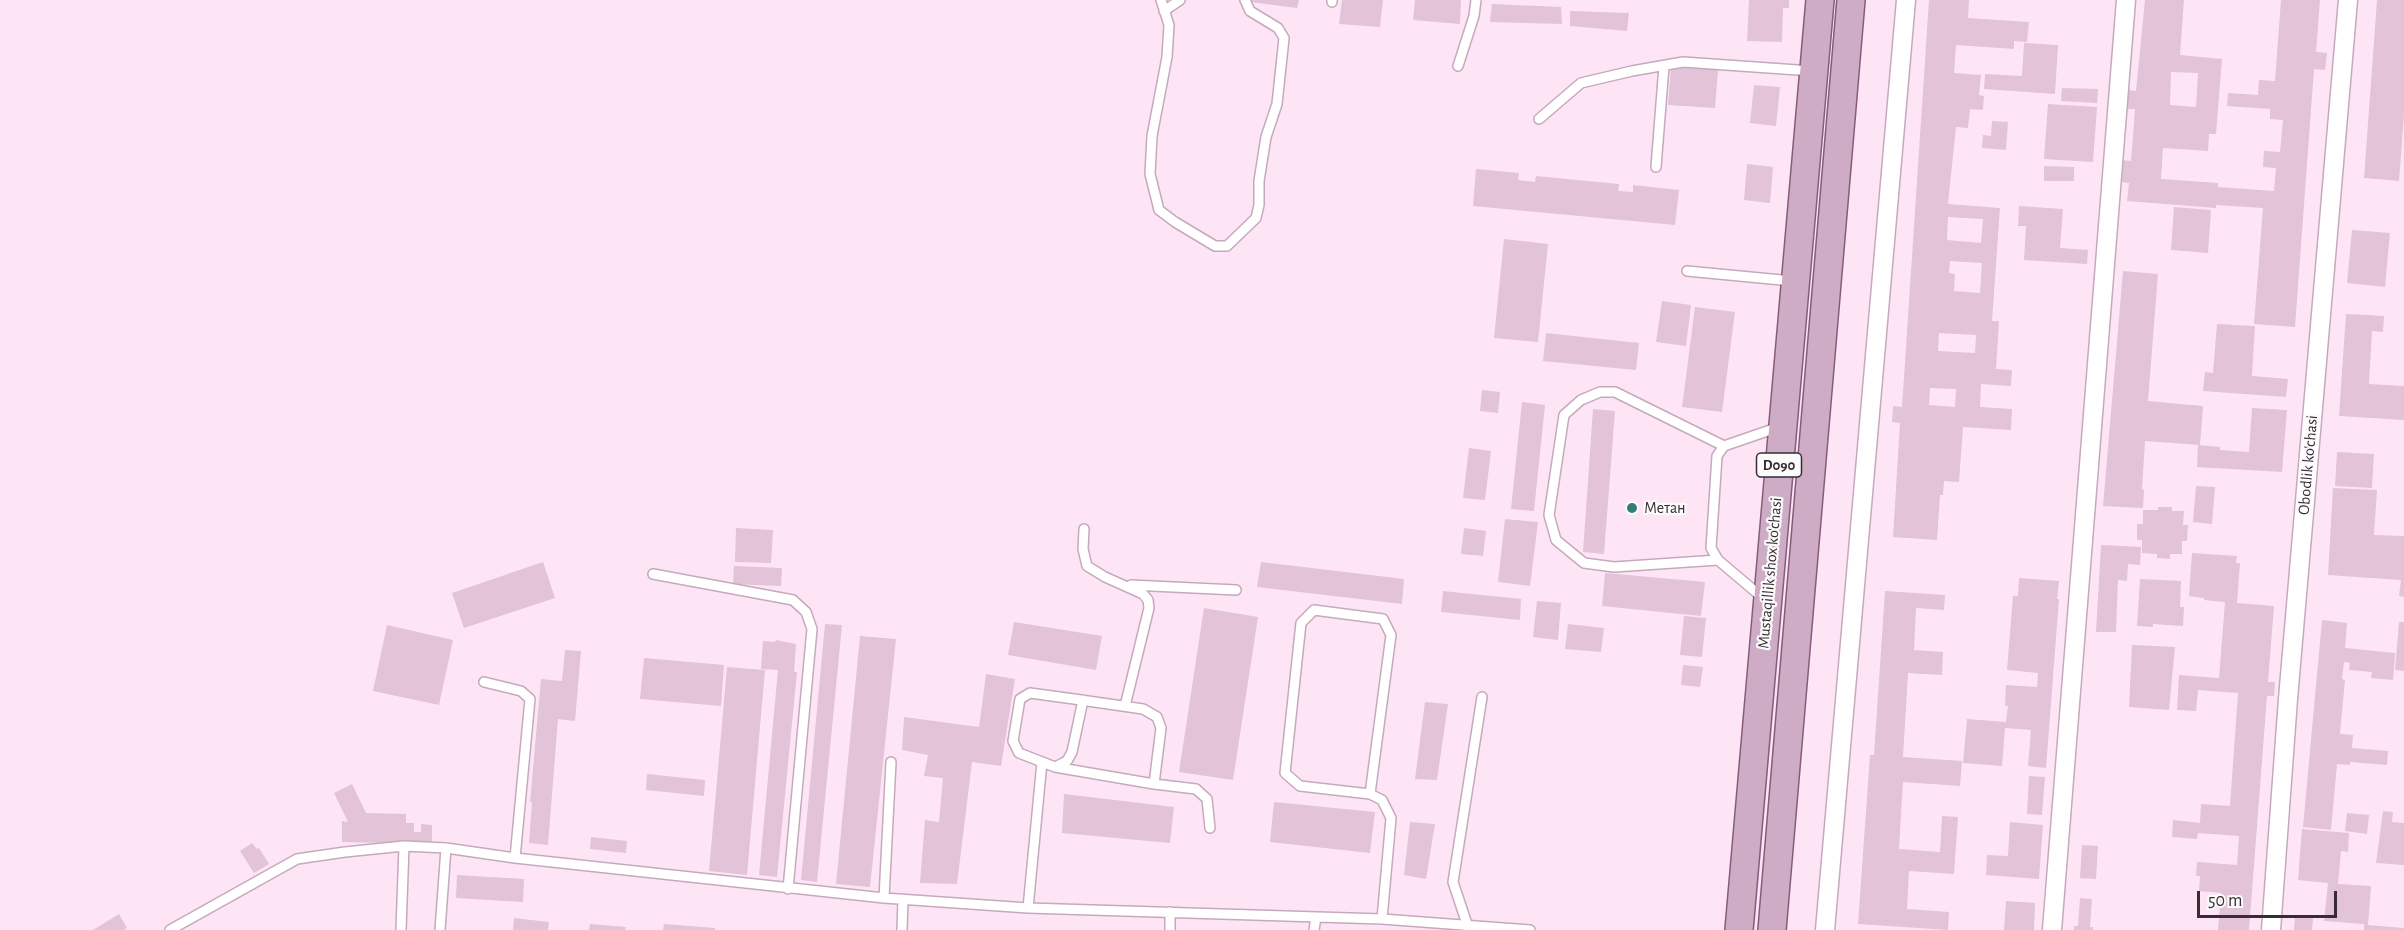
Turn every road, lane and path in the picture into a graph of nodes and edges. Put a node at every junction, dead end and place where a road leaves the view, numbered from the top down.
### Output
1 (1161, 0) edge
2 (1180, 0) edge
3 (1245, 0) edge
4 (1476, 0) edge
5 (1820, 0) edge
6 (1851, 0) edge
7 (1906, 0) edge
8 (2126, 0) edge
9 (2348, 0) edge
10 (1164, 10) junction
11 (1458, 66) dead end
12 (1664, 66) junction
13 (1812, 71) junction
14 (1539, 119) dead end
15 (1656, 166) dead end
16 (1687, 271) dead end
17 (1795, 282) junction
18 (1782, 426) junction
19 (1724, 446) junction
20 (1084, 529) dead end
21 (1718, 560) junction
22 (653, 574) dead end
23 (1125, 585) junction
24 (1236, 590) dead end
25 (1767, 601) junction
26 (484, 682) dead end
27 (1482, 697) dead end
28 (1083, 700) junction
29 (1125, 706) junction
30 (891, 762) dead end
31 (1042, 762) junction
32 (1055, 767) junction
33 (1154, 783) junction
34 (1370, 794) junction
35 (1210, 828) dead end
36 (404, 846) junction
37 (446, 848) junction
38 (515, 858) junction
39 (788, 889) junction
40 (884, 898) junction
41 (903, 899) junction
42 (1028, 908) junction
43 (1170, 912) junction
44 (1316, 917) junction
45 (1382, 919) junction
46 (1469, 928) edge
47 (170, 930) edge
48 (401, 930) edge
49 (440, 930) edge
50 (902, 930) edge
51 (1170, 930) edge
52 (1314, 930) edge
53 (1528, 930) edge
54 (1739, 930) edge
55 (1772, 930) edge
56 (1825, 930) edge
57 (2052, 930) edge
58 (2271, 930) edge

1 - 10 lane
2 - 10 lane
3 - 10 lane
4 - 11 lane
5 - 13 main road, Mustaqillik shox ko'chasi / D090
6 - 55 main road, Mustaqillik shox ko'chasi / D090
7 - 56 street
8 - 57 street
9 - 58 street, Obodlik ko'chasi
12 - 13 lane
12 - 14 lane
12 - 15 lane
13 - 17 main road, Mustaqillik shox ko'chasi / D090
16 - 17 lane
17 - 18 main road, Mustaqillik shox ko'chasi / D090
18 - 19 lane
18 - 25 main road, Mustaqillik shox ko'chasi / D090
19 - 21 lane
19 - 21 lane
20 - 23 lane
21 - 25 lane
22 - 39 lane
23 - 24 lane
23 - 29 lane
25 - 54 main road, Mustaqillik shox ko'chasi / D090
26 - 38 lane
27 - 46 lane
28 - 29 lane
28 - 31 lane
28 - 32 lane
29 - 33 lane
30 - 40 lane
31 - 32 lane
31 - 42 lane
32 - 33 lane
33 - 35 lane
34 - 34 lane
34 - 45 lane
36 - 37 lane
36 - 47 lane
36 - 48 lane
37 - 38 lane
37 - 49 lane
38 - 39 lane
39 - 40 lane
40 - 41 lane
41 - 42 lane
41 - 50 lane
42 - 43 lane
43 - 44 lane
43 - 51 lane
44 - 45 lane
44 - 52 lane
45 - 46 lane
46 - 53 lane

